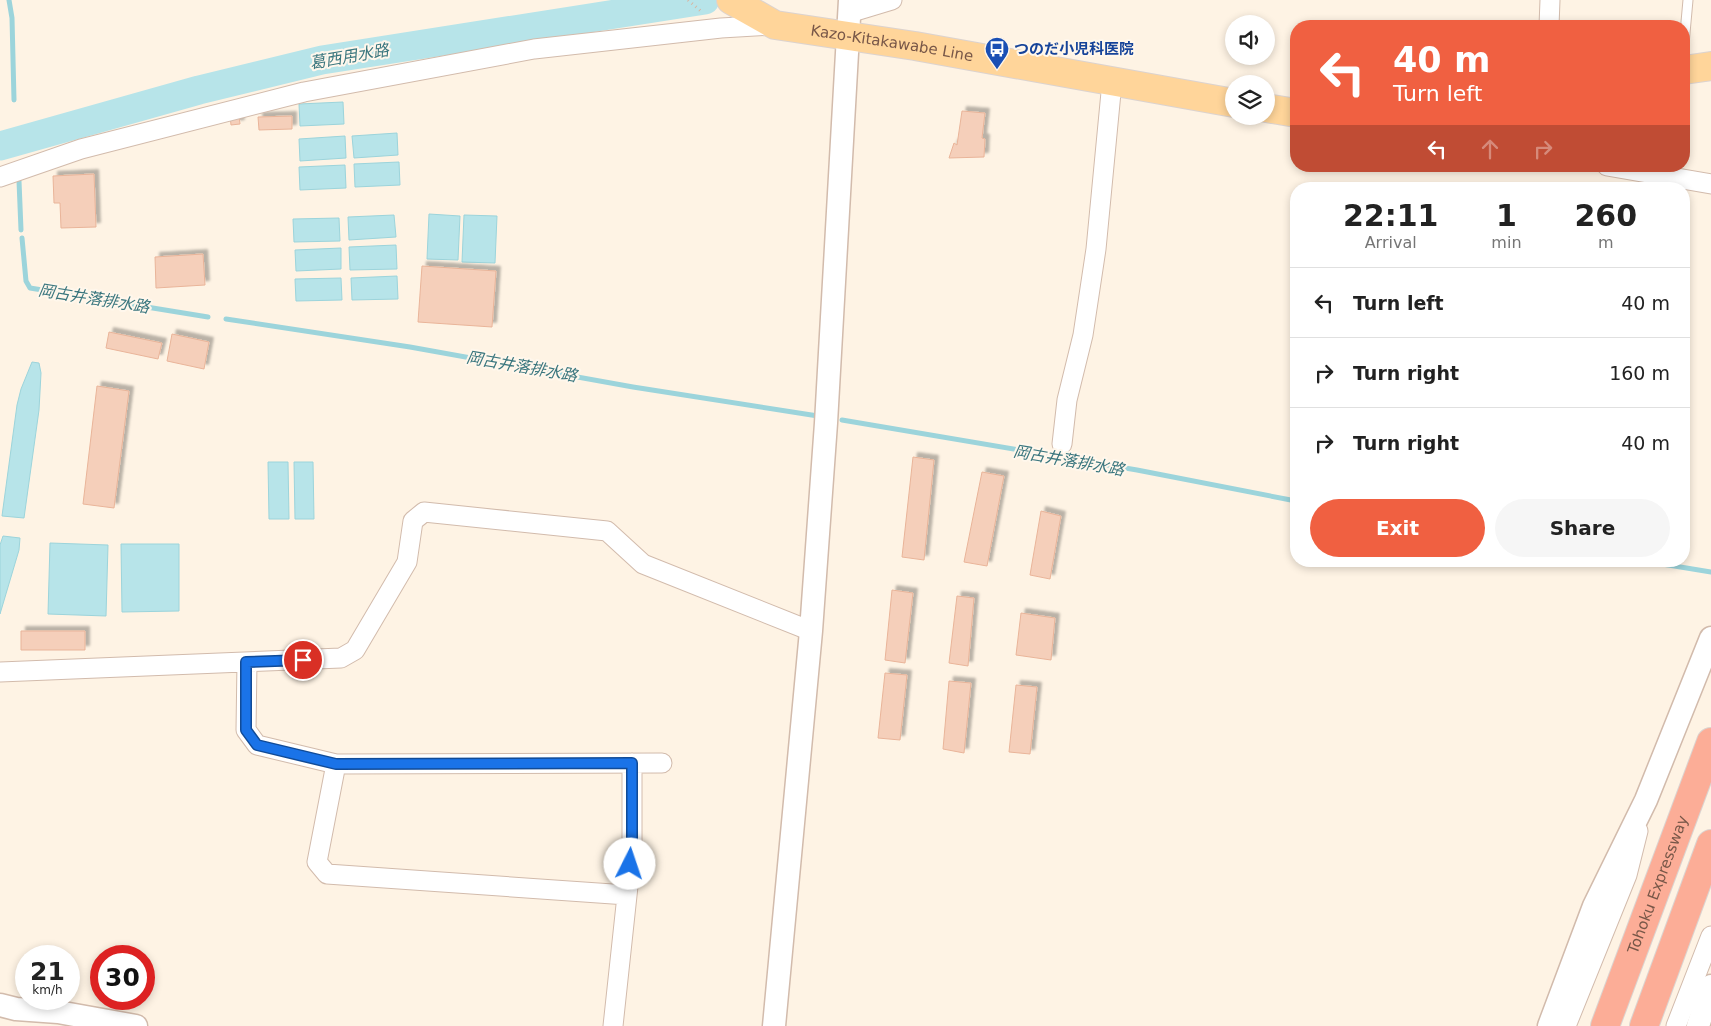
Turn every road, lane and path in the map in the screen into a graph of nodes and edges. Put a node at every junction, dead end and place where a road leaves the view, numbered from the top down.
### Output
1 (732, 0) edge
2 (892, 0) edge
3 (1550, 0) edge
4 (1688, 0) edge
5 (849, 16) edge
6 (1549, 20) edge
7 (1687, 20) edge
8 (766, 21) junction
9 (1690, 59) edge
10 (1711, 66) edge
11 (1112, 82) junction
12 (1225, 102) edge
13 (1275, 110) edge
14 (1290, 112) edge
15 (1638, 172) edge
16 (0, 177) edge
17 (1664, 177) edge
18 (1711, 184) edge
19 (1062, 444) dead end
20 (811, 631) junction
21 (1711, 638) edge
22 (246, 662) junction
23 (0, 672) edge
24 (1711, 742) edge
25 (632, 763) junction
26 (662, 763) dead end
27 (336, 764) junction
28 (1646, 800) junction
29 (1711, 844) edge
30 (627, 895) junction
31 (1711, 936) edge
32 (1711, 986) edge
33 (0, 1005) edge
34 (136, 1026) edge
35 (613, 1026) edge
36 (774, 1026) edge
37 (1549, 1026) edge
38 (1566, 1026) edge
39 (1605, 1026) edge
40 (1644, 1026) edge
41 (1676, 1026) edge
42 (1698, 1026) edge

1 - 8 main road
2 - 5 street
3 - 6 street
4 - 7 lane
5 - 8 main road, Kazo-Kitakawabe Line
5 - 11 main road, Kazo-Kitakawabe Line
5 - 20 street
8 - 16 street
9 - 10 main road
11 - 12 main road, Kazo-Kitakawabe Line
11 - 19 street
13 - 14 main road
15 - 17 street
17 - 18 street
20 - 22 street
20 - 36 street
21 - 28 street
22 - 23 street
22 - 27 street
24 - 39 highway, Tohoku Expressway
25 - 26 street
25 - 27 street
25 - 30 street
27 - 30 street
28 - 37 street
28 - 38 street
29 - 40 highway
30 - 35 street
31 - 41 street
32 - 42 street
33 - 34 street

